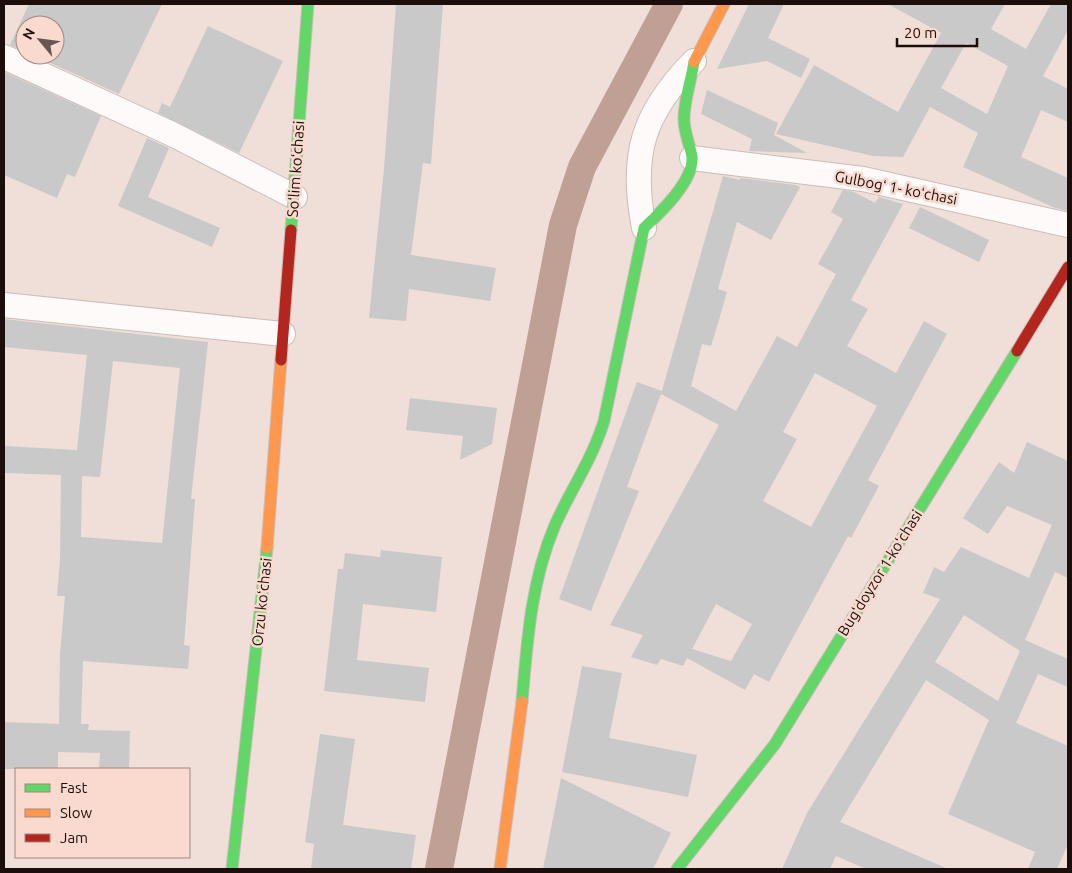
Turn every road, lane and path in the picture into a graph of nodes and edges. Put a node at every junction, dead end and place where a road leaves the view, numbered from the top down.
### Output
1 (308, 4) edge
2 (724, 4) edge
3 (4, 57) edge
4 (694, 61) junction
5 (692, 158) junction
6 (295, 197) junction
7 (1068, 225) edge
8 (644, 228) junction
9 (1068, 267) edge
10 (4, 304) edge
11 (282, 334) junction
12 (232, 869) edge
13 (500, 869) edge
14 (677, 869) edge

1 - 6 street, Soʻlim koʻchasi
2 - 4 street
3 - 6 street
4 - 5 street
4 - 8 street
5 - 7 street, Gulbogʻ 1- koʻchasi
5 - 8 street
6 - 11 street, Soʻlim koʻchasi
8 - 13 street
9 - 14 street, Bugʻdoyzor 1-koʻchasi
10 - 11 street
11 - 12 street, Orzu koʻchasi

